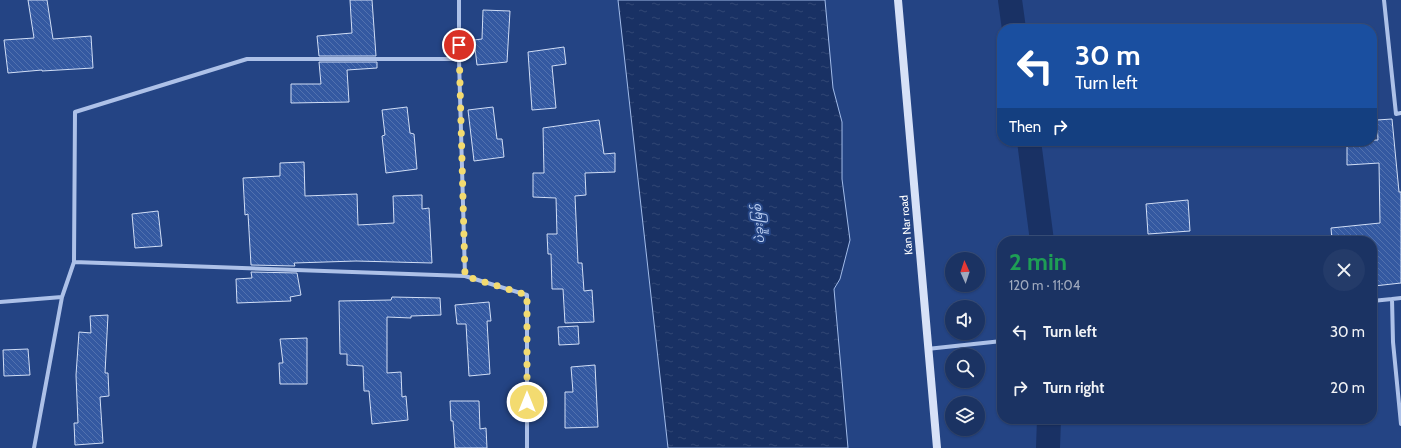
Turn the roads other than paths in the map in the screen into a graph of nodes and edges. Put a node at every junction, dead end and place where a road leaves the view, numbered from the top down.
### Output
1 (459, 0) edge
2 (898, 0) edge
3 (1384, 0) edge
4 (459, 60) junction
5 (1399, 114) edge
6 (74, 262) junction
7 (465, 276) junction
8 (62, 297) junction
9 (1401, 298) edge
10 (1392, 299) junction
11 (1377, 300) edge
12 (0, 302) edge
13 (997, 341) edge
14 (927, 349) junction
15 (1401, 424) edge
16 (34, 448) edge
17 (527, 448) edge
18 (936, 448) edge

1 - 4 street
2 - 14 street, Kan Nar road
3 - 5 street
4 - 6 street
4 - 7 street
6 - 7 street
6 - 8 street
7 - 17 street
8 - 12 street
8 - 16 street
9 - 10 street
10 - 11 street
10 - 15 street
13 - 14 street
14 - 18 street, Kan Nar road

